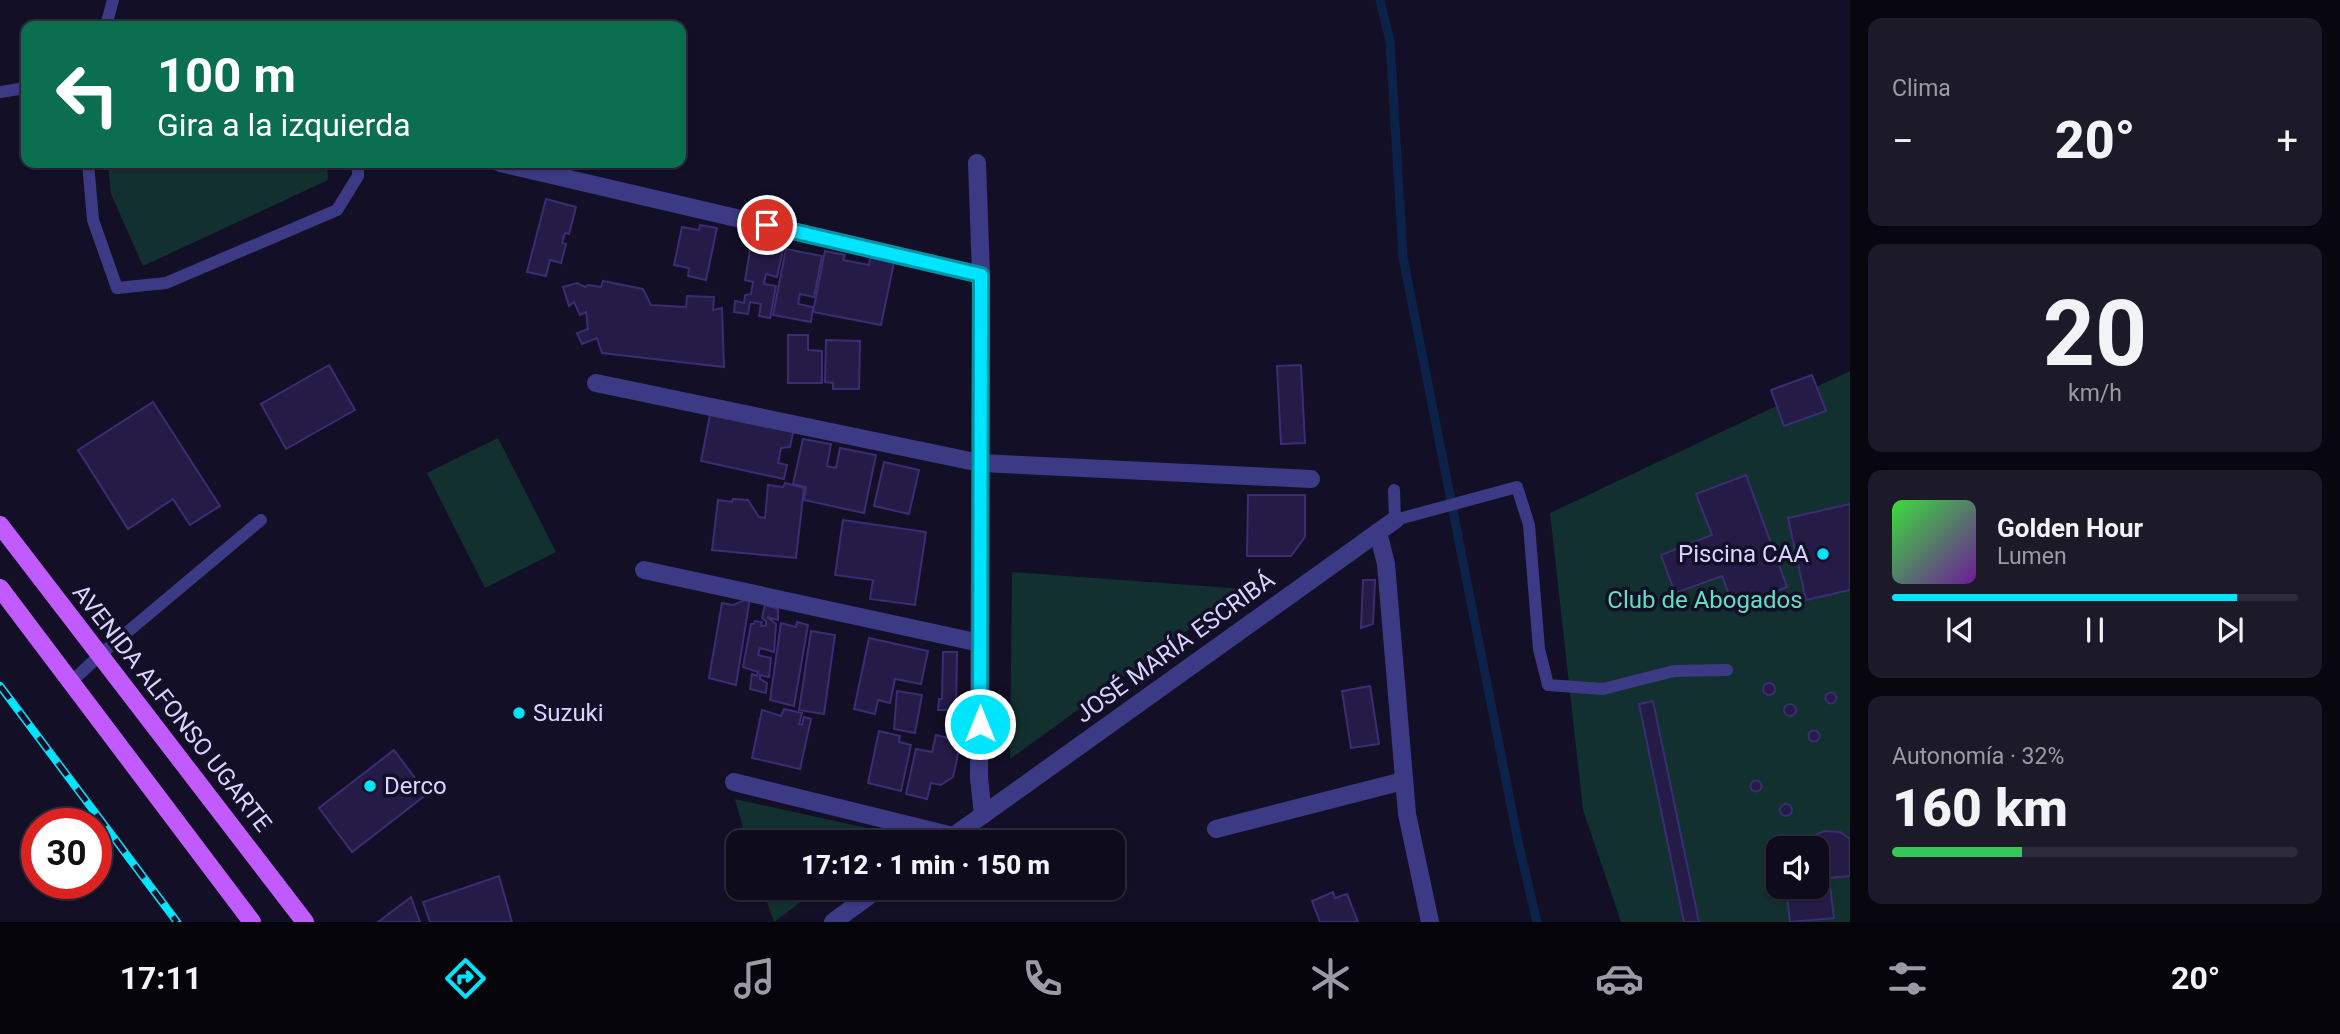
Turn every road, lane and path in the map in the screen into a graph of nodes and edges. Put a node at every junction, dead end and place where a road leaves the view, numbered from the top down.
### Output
1 (113, 0) edge
2 (107, 21) edge
3 (21, 89) edge
4 (0, 92) edge
5 (977, 163) dead end
6 (88, 168) edge
7 (358, 168) edge
8 (521, 168) edge
9 (981, 275) junction
10 (596, 383) dead end
11 (980, 463) junction
12 (1311, 479) dead end
13 (1394, 490) dead end
14 (261, 520) dead end
15 (1395, 520) junction
16 (0, 525) edge
17 (1378, 532) junction
18 (644, 570) dead end
19 (0, 588) edge
20 (980, 643) junction
21 (100, 655) junction
22 (1727, 670) dead end
23 (71, 682) junction
24 (1403, 781) junction
25 (734, 782) dead end
26 (983, 815) junction
27 (1216, 829) dead end
28 (915, 830) edge
29 (962, 830) edge
30 (863, 900) edge
31 (252, 922) edge
32 (305, 922) edge
33 (832, 922) edge
34 (1430, 922) edge

1 - 2 lane
3 - 4 lane
5 - 9 street
6 - 7 lane
8 - 9 street
9 - 11 street
10 - 11 street
11 - 12 street
11 - 20 street
13 - 15 lane
14 - 21 lane
15 - 17 street, JOSÉ MARÍA ESCRIBÁ
15 - 22 lane, JOSÉ MARÍA ESCRIBÁ
16 - 21 main road, AVENIDA ALFONSO UGARTE
17 - 24 street
17 - 26 street, JOSÉ MARÍA ESCRIBÁ
18 - 20 street
19 - 23 main road
20 - 26 street
21 - 23 lane
21 - 32 main road, AVENIDA ALFONSO UGARTE
23 - 31 main road
24 - 27 street
24 - 34 street
25 - 28 street
26 - 29 street, JOSÉ MARÍA ESCRIBÁ
30 - 33 street

